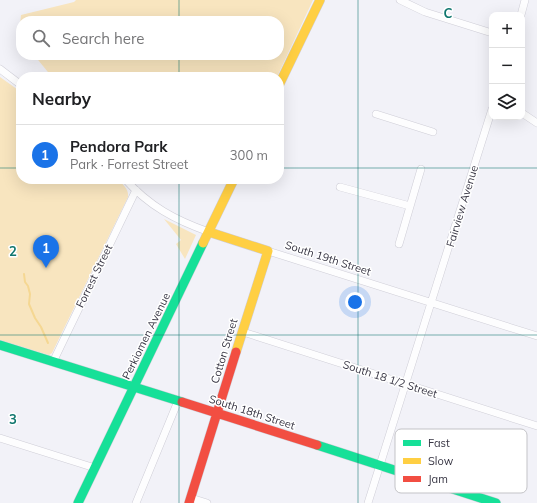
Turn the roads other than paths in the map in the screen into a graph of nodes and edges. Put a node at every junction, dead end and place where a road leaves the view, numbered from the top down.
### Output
1 (320, 0) edge
2 (400, 0) edge
3 (525, 0) edge
4 (522, 12) edge
5 (489, 31) edge
6 (0, 69) edge
7 (284, 76) edge
8 (16, 81) edge
9 (376, 114) dead end
10 (525, 115) edge
11 (489, 119) edge
12 (537, 123) edge
13 (433, 132) dead end
14 (422, 169) dead end
15 (130, 184) edge
16 (232, 184) edge
17 (340, 188) dead end
18 (136, 190) junction
19 (410, 206) junction
20 (209, 232) junction
21 (399, 244) dead end
22 (268, 251) junction
23 (431, 303) junction
24 (242, 332) junction
25 (537, 336) edge
26 (0, 345) edge
27 (53, 362) junction
28 (406, 384) junction
29 (134, 388) junction
30 (178, 401) junction
31 (217, 413) junction
32 (537, 426) edge
33 (0, 438) edge
34 (380, 466) junction
35 (95, 468) junction
36 (395, 471) edge
37 (465, 493) edge
38 (190, 500) edge
39 (78, 503) edge
40 (136, 503) edge
41 (206, 503) edge
42 (368, 503) edge
43 (496, 503) edge

1 - 7 street
2 - 5 street
3 - 4 street
6 - 8 street
9 - 13 street
10 - 12 street
11 - 23 street, Fairview Avenue
14 - 19 street
15 - 18 street, South 19th Street
16 - 20 street, Perkiomen Avenue
17 - 19 street
18 - 20 street, South 19th Street
18 - 27 street, Forrest Street
19 - 21 street
20 - 22 street, South 19th Street
20 - 29 street, Perkiomen Avenue
22 - 23 street, South 19th Street
22 - 24 street, Cotton Street
23 - 25 street, South 19th Street
23 - 28 street, Fairview Avenue
24 - 28 street, South 18 1/2 Street
24 - 31 street, Cotton Street
26 - 27 street, South 18th Street
27 - 29 street, South 18th Street
28 - 32 street, South 18 1/2 Street
28 - 34 street, Fairview Avenue
29 - 30 street, South 18th Street
29 - 35 street, Perkiomen Avenue
30 - 31 street, South 18th Street
30 - 40 street
31 - 34 street, South 18th Street
31 - 38 street, Cotton Street
33 - 35 street
34 - 36 street, South 18th Street
34 - 42 street, Fairview Avenue
35 - 39 street, Perkiomen Avenue
37 - 43 street, South 18th Street
38 - 41 street

